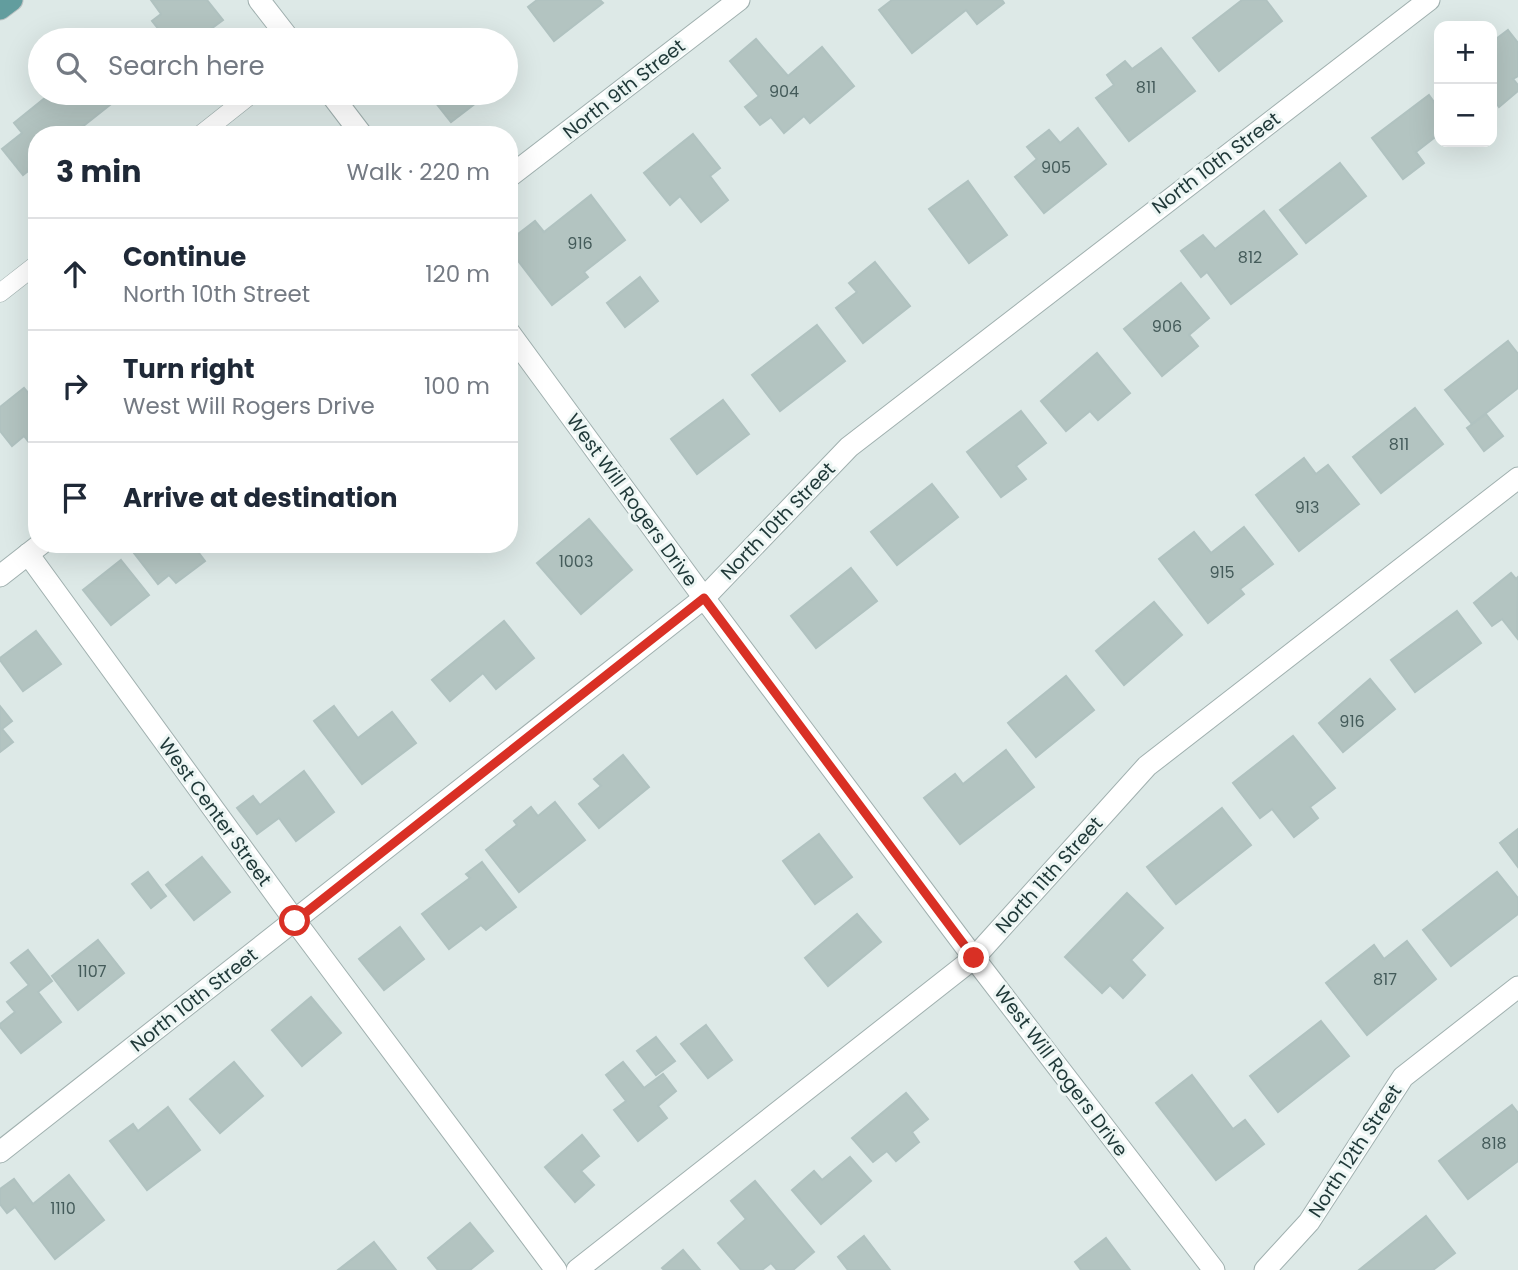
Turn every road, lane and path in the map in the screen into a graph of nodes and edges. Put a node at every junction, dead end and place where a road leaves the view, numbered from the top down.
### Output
1 (12, 0) edge
2 (259, 0) edge
3 (739, 0) edge
4 (1429, 0) edge
5 (0, 9) edge
6 (281, 28) edge
7 (238, 105) edge
8 (339, 105) edge
9 (211, 126) edge
10 (355, 126) edge
11 (518, 170) edge
12 (28, 271) edge
13 (0, 293) edge
14 (518, 344) edge
15 (1518, 478) edge
16 (29, 553) edge
17 (37, 553) edge
18 (0, 576) edge
19 (704, 598) junction
20 (295, 921) junction
21 (974, 958) junction
22 (1518, 987) edge
23 (0, 1152) edge
24 (556, 1270) edge
25 (577, 1270) edge
26 (1214, 1270) edge
27 (1265, 1270) edge

1 - 5 main road
2 - 6 street
3 - 11 street, North 9th Street
4 - 19 street, North 10th Street
7 - 9 lane
8 - 10 street
12 - 13 lane
14 - 19 street, West Will Rogers Drive
15 - 21 street, North 11th Street
16 - 18 street
17 - 20 street, West Center Street
19 - 20 street, North 10th Street
19 - 21 street, West Will Rogers Drive
20 - 23 street, North 10th Street
20 - 24 street, West Center Street
21 - 25 street, North 11th Street
21 - 26 street, West Will Rogers Drive
22 - 27 street, North 12th Street

